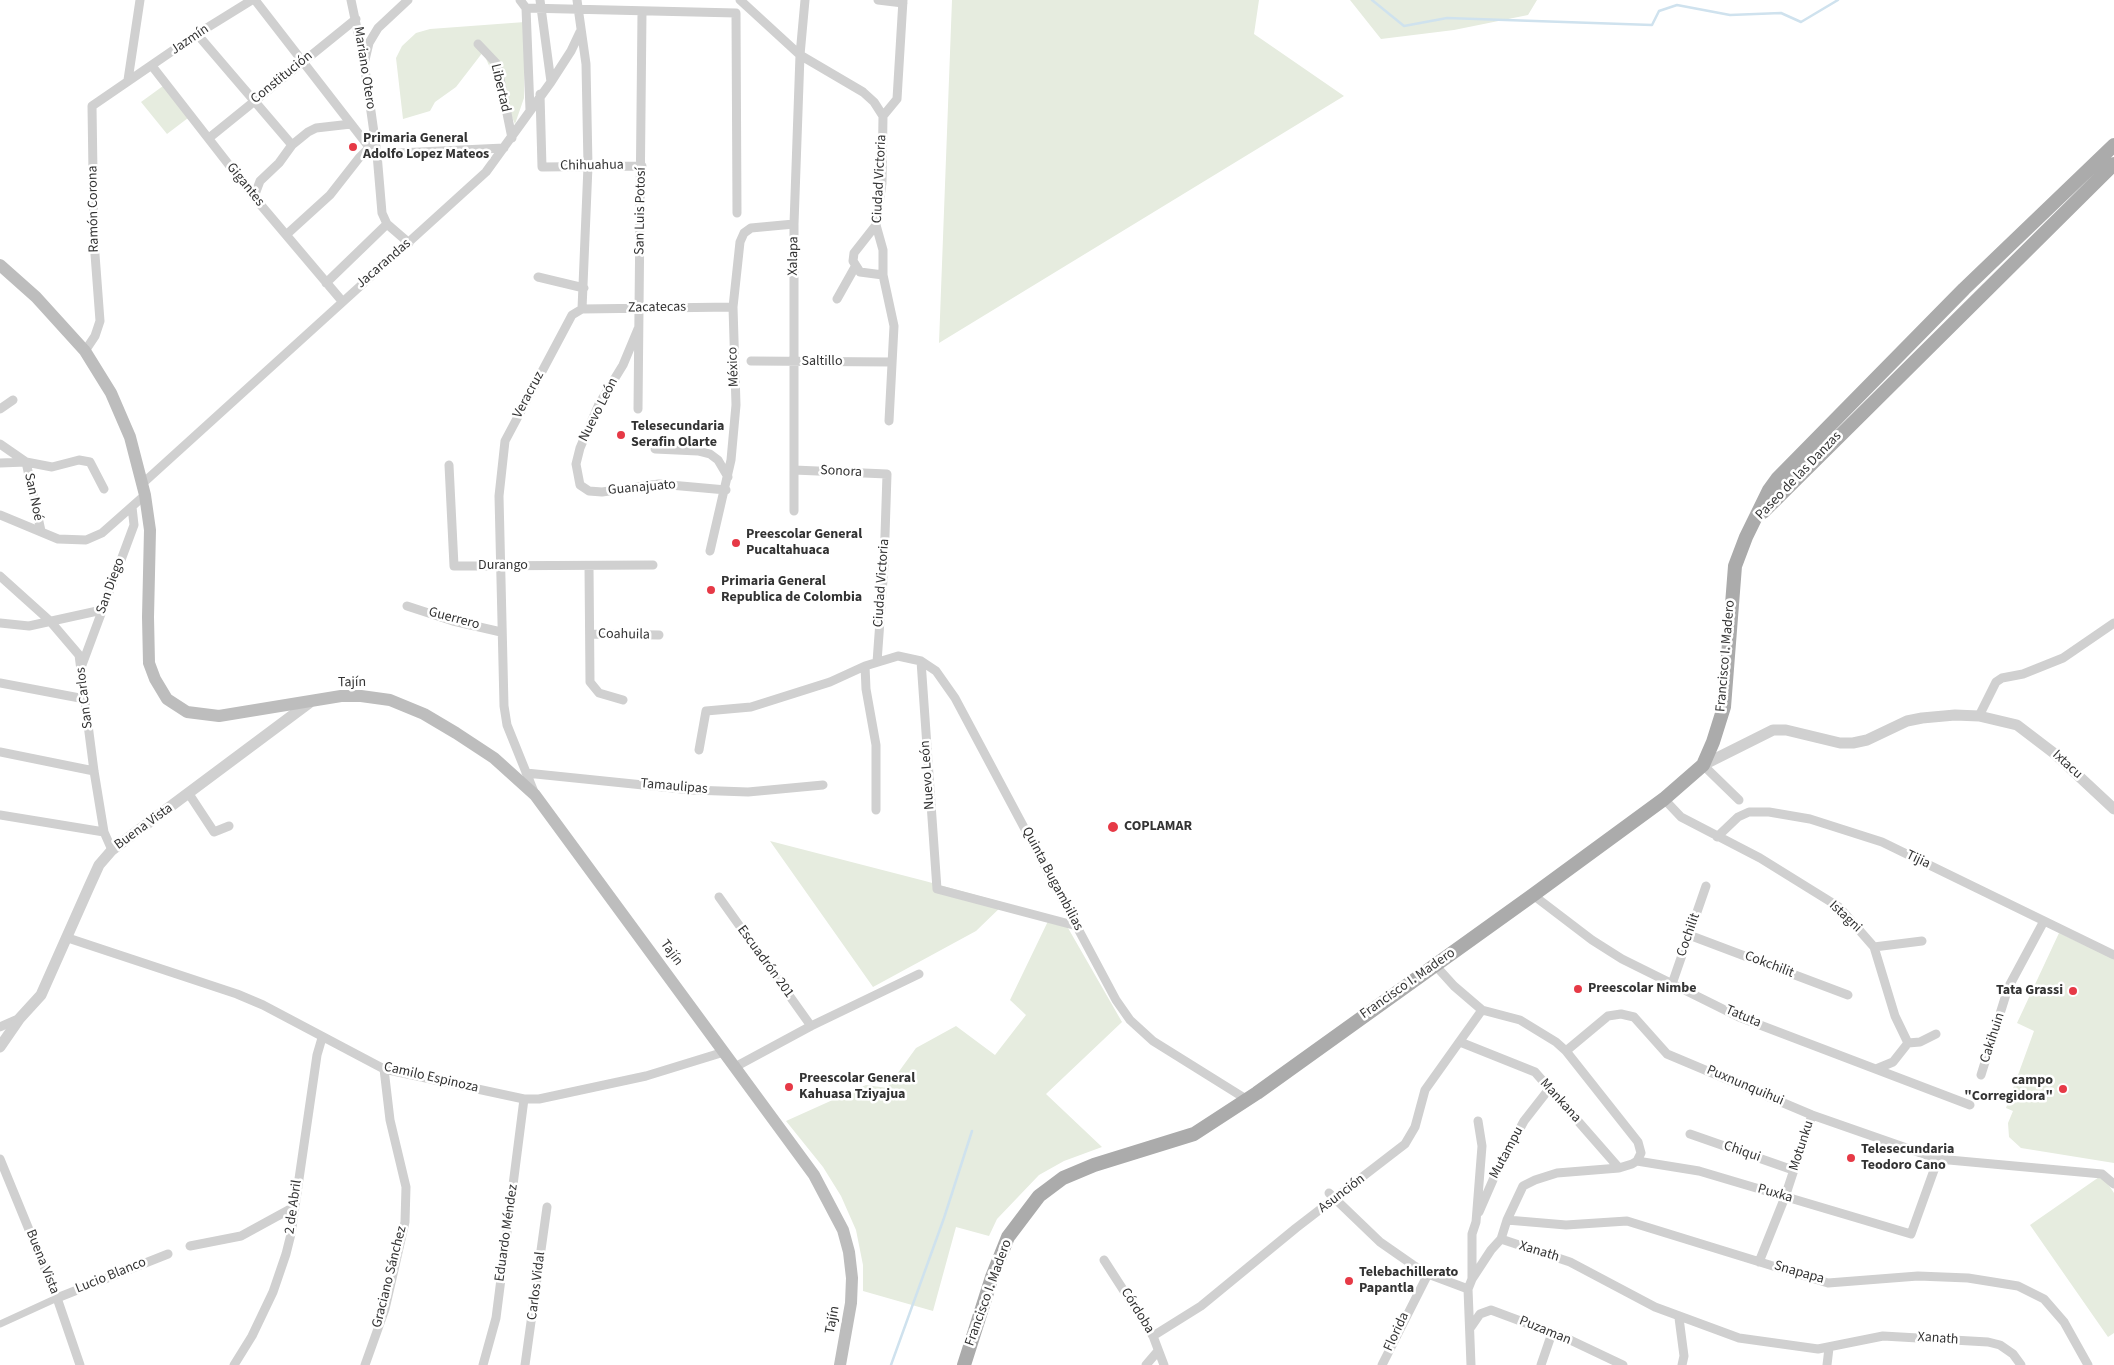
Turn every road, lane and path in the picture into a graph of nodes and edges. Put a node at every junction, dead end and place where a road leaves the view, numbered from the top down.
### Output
1 (140, 0) edge
2 (254, 0) edge
3 (351, 0) edge
4 (408, 0) edge
5 (520, 0) edge
6 (740, 0) edge
7 (805, 0) edge
8 (878, 0) edge
9 (903, 1) edge
10 (541, 4) edge
11 (578, 5) edge
12 (526, 8) junction
13 (642, 12) junction
14 (356, 19) junction
15 (580, 32) junction
16 (197, 34) junction
17 (478, 44) dead end
18 (800, 55) junction
19 (301, 62) junction
20 (364, 62) junction
21 (152, 66) junction
22 (128, 80) junction
23 (551, 82) junction
24 (540, 94) junction
25 (254, 101) junction
26 (530, 110) junction
27 (883, 116) junction
28 (350, 124) junction
29 (209, 138) junction
30 (512, 138) junction
31 (292, 145) junction
32 (372, 145) junction
33 (2114, 145) edge
34 (504, 148) junction
35 (377, 154) junction
36 (2114, 164) edge
37 (588, 166) junction
38 (642, 166) junction
39 (254, 197) junction
40 (738, 213) dead end
41 (388, 224) junction
42 (794, 224) junction
43 (876, 225) junction
44 (286, 235) junction
45 (409, 242) junction
46 (0, 264) edge
47 (855, 267) junction
48 (883, 275) junction
49 (538, 277) dead end
50 (326, 283) junction
51 (584, 288) junction
52 (1964, 289) junction
53 (837, 299) dead end
54 (1975, 300) junction
55 (342, 301) junction
56 (733, 306) junction
57 (640, 308) junction
58 (582, 309) junction
59 (639, 327) junction
60 (85, 351) junction
61 (752, 361) dead end
62 (792, 362) junction
63 (892, 362) junction
64 (13, 400) dead end
65 (0, 409) edge
66 (638, 409) dead end
67 (889, 420) dead end
68 (0, 444) edge
69 (655, 449) dead end
70 (26, 462) junction
71 (0, 464) edge
72 (449, 466) dead end
73 (794, 470) junction
74 (887, 474) joint
75 (728, 477) junction
76 (104, 489) dead end
77 (144, 490) junction
78 (726, 490) junction
79 (589, 491) joint
80 (132, 507) junction
81 (794, 511) dead end
82 (0, 515) edge
83 (1753, 524) junction
84 (41, 531) junction
85 (710, 551) dead end
86 (501, 565) junction
87 (653, 565) dead end
88 (589, 566) junction
89 (0, 576) edge
90 (407, 606) dead end
91 (102, 610) junction
92 (50, 621) junction
93 (0, 623) edge
94 (2114, 623) edge
95 (501, 632) junction
96 (590, 634) junction
97 (659, 635) dead end
98 (921, 661) junction
99 (877, 662) junction
100 (82, 665) junction
101 (865, 666) junction
102 (0, 683) edge
103 (86, 699) junction
104 (623, 700) dead end
105 (309, 703) junction
106 (1979, 716) junction
107 (699, 750) dead end
108 (0, 752) edge
109 (1703, 766) junction
110 (94, 771) junction
111 (526, 773) junction
112 (823, 785) dead end
113 (189, 794) junction
114 (535, 795) junction
115 (1664, 799) junction
116 (1739, 800) dead end
117 (2114, 809) edge
118 (876, 810) dead end
119 (0, 815) edge
120 (229, 826) dead end
121 (104, 832) junction
122 (1717, 837) junction
123 (112, 850) junction
124 (1706, 886) dead end
125 (1534, 895) junction
126 (718, 897) dead end
127 (2044, 921) junction
128 (1077, 926) junction
129 (1689, 935) junction
130 (68, 938) junction
131 (1922, 941) dead end
132 (1874, 947) junction
133 (2114, 954) edge
134 (1435, 965) junction
135 (919, 974) dead end
136 (1672, 984) junction
137 (1848, 995) dead end
138 (1482, 1010) junction
139 (20, 1018) junction
140 (811, 1026) junction
141 (0, 1027) edge
142 (1936, 1034) dead end
143 (322, 1038) junction
144 (1460, 1042) junction
145 (1908, 1043) junction
146 (0, 1046) edge
147 (1566, 1051) junction
148 (724, 1052) junction
149 (735, 1067) junction
150 (384, 1069) junction
151 (1876, 1069) junction
152 (1981, 1075) dead end
153 (1550, 1089) junction
154 (524, 1099) junction
155 (1246, 1099) junction
156 (1970, 1106) dead end
157 (1812, 1115) junction
158 (1478, 1121) dead end
159 (1690, 1134) dead end
160 (0, 1160) edge
161 (1942, 1160) junction
162 (1638, 1161) junction
163 (1619, 1168) junction
164 (1793, 1170) junction
165 (2114, 1184) edge
166 (1333, 1195) junction
167 (1785, 1197) junction
168 (294, 1207) junction
169 (547, 1207) dead end
170 (1507, 1220) junction
171 (1476, 1222) junction
172 (1502, 1240) junction
173 (190, 1246) dead end
174 (168, 1254) dead end
175 (1104, 1260) dead end
176 (1759, 1262) junction
177 (1428, 1274) junction
178 (1472, 1279) junction
179 (1468, 1289) junction
180 (57, 1298) junction
181 (1679, 1318) junction
182 (0, 1324) edge
183 (1470, 1327) junction
184 (1552, 1332) junction
185 (1153, 1336) junction
186 (1829, 1348) junction
187 (1158, 1351) junction
188 (80, 1365) edge
189 (234, 1365) edge
190 (365, 1365) edge
191 (483, 1365) edge
192 (525, 1365) edge
193 (840, 1365) edge
194 (964, 1365) edge
195 (1146, 1365) edge
196 (1164, 1365) edge
197 (1382, 1365) edge
198 (1471, 1365) edge
199 (1541, 1365) edge
200 (1623, 1365) edge
201 (1682, 1365) edge
202 (1827, 1365) edge
203 (2021, 1365) edge
204 (2088, 1365) edge

1 - 22 street
2 - 16 street, Jazmín
2 - 19 street
3 - 14 street, Mariano Otero
4 - 20 street
5 - 12 street
6 - 18 street
7 - 18 street, Xalapa
8 - 9 street
9 - 27 street, Ciudad Victoria
10 - 11 street
10 - 12 street
10 - 23 street
11 - 13 street
11 - 15 street
12 - 26 street
13 - 38 street, San Luis Potosí
13 - 40 street
14 - 19 street, Constitución
14 - 20 street, Mariano Otero
15 - 23 street, Jacarandas
15 - 37 street
16 - 21 street, Jazmín
16 - 25 street
17 - 30 street, Libertad
18 - 27 street
18 - 42 street, Xalapa
19 - 25 street, Constitución
19 - 28 street
20 - 32 street, Mariano Otero
21 - 22 street, Jazmín
21 - 29 street, Gigantes
22 - 60 street, Ramón Corona
23 - 24 street, Jacarandas
24 - 26 street, Jacarandas
24 - 37 street, Chihuahua
25 - 29 street, Constitución
25 - 31 street
26 - 30 street, Jacarandas
27 - 43 street, Ciudad Victoria
28 - 31 street
28 - 32 street
29 - 39 street, Gigantes
30 - 34 street, Jacarandas
31 - 39 street
32 - 35 street, Mariano Otero
32 - 44 street
33 - 52 main road, Paseo de las Danzas
34 - 35 street
34 - 45 street, Jacarandas
35 - 41 street, Mariano Otero
36 - 54 main road, Paseo de las Danzas
37 - 38 street, Chihuahua
37 - 51 street
38 - 57 street, San Luis Potosí
39 - 44 street, Gigantes
41 - 45 street
41 - 50 street
42 - 56 street, México
42 - 62 street, Xalapa
43 - 47 street
43 - 48 street, Ciudad Victoria
44 - 50 street, Gigantes
45 - 55 street, Jacarandas
46 - 60 main road, Tajín
47 - 48 street
47 - 53 street
48 - 63 street, Ciudad Victoria
49 - 51 street
50 - 55 street, Gigantes
51 - 58 street
52 - 54 main road
52 - 83 main road, Paseo de las Danzas
54 - 83 main road, Paseo de las Danzas
55 - 77 street, Jacarandas
56 - 57 street, Zacatecas
56 - 75 street, México
57 - 58 street, Zacatecas
57 - 59 street, San Luis Potosí
58 - 86 street, Veracruz
59 - 66 street, San Luis Potosí
59 - 79 street, Nuevo León
60 - 77 main road, Tajín
61 - 62 street, Saltillo
62 - 63 street, Saltillo
62 - 73 street, Xalapa
63 - 67 street, Ciudad Victoria
64 - 65 street
68 - 70 street
69 - 75 street
70 - 71 street
70 - 76 street
70 - 84 street, San Noé
72 - 86 street, Durango
73 - 74 street, Sonora
73 - 81 street, Xalapa
74 - 99 street, Ciudad Victoria
75 - 78 street, México
77 - 80 street, Jacarandas
77 - 105 main road, Tajín
78 - 79 street, Guanajuato
78 - 85 street, México
80 - 84 street, Jacarandas
80 - 91 street, San Diego
82 - 84 street, Jacarandas
83 - 109 main road, Francisco I. Madero
86 - 88 street, Durango
86 - 95 street, Veracruz
87 - 88 street, Durango
88 - 96 street
89 - 92 street, San Carlos
90 - 95 street, Guerrero
91 - 92 street
91 - 100 street, San Diego
92 - 93 street
92 - 100 street, San Carlos
94 - 106 street
95 - 111 street, Veracruz
96 - 97 street, Coahuila
96 - 104 street
98 - 99 street, Quinta Bugambilias
98 - 128 street, Quinta Bugambilias
98 - 128 street, Nuevo León
99 - 101 street
100 - 103 street, San Carlos
101 - 107 street
101 - 118 street
102 - 103 street
103 - 110 street, San Carlos
105 - 113 street, Buena Vista
105 - 114 main road, Tajín
106 - 109 street
106 - 117 street, Ixtacu
108 - 110 street
109 - 115 main road, Francisco I. Madero
109 - 116 street
110 - 121 street, San Carlos
111 - 112 street, Tamaulipas
111 - 114 street, Veracruz
113 - 120 street
113 - 123 street, Buena Vista
114 - 148 main road, Tajín
115 - 122 street, Istagni
115 - 125 main road, Francisco I. Madero
119 - 121 street
121 - 123 street, San Carlos
122 - 127 street, Tijia
122 - 132 street, Istagni
123 - 130 street, Buena Vista
124 - 129 street, Cochilit
125 - 134 main road, Francisco I. Madero
125 - 136 street, Tatuta
126 - 140 street, Escuadrón 201
127 - 133 street, Tijia
127 - 152 street, Cakihuin
128 - 155 street, Quinta Bugambilias
129 - 136 street, Cochilit
129 - 137 street, Cokchilit
130 - 139 street, Buena Vista
130 - 143 street, Camilo Espinoza
131 - 132 street
132 - 145 street, Istagni
134 - 138 street
134 - 155 main road, Francisco I. Madero
135 - 140 street
136 - 151 street, Tatuta
138 - 144 street, Asunción
138 - 147 street
139 - 141 street
139 - 146 street, Buena Vista
140 - 149 street
142 - 145 street
143 - 150 street, Camilo Espinoza
143 - 168 street, 2 de Abril
144 - 153 street, Mankana
144 - 166 street, Asunción
145 - 151 street
147 - 157 street, Puxnunquihui
147 - 162 street
148 - 149 main road, Tajín
148 - 154 street, Camilo Espinoza
149 - 193 main road, Tajín
150 - 154 street, Camilo Espinoza
150 - 190 street, Graciano Sánchez
151 - 156 street, Tatuta
153 - 163 street, Mankana
153 - 171 street, Mutampu
154 - 191 street, Eduardo Méndez
155 - 194 main road, Francisco I. Madero
157 - 161 street, Puxnunquihui
157 - 164 street, Motunku
158 - 171 street, Mutampu
159 - 164 street, Chiqui
160 - 180 street, Buena Vista
161 - 165 street, Puxnunquihui
161 - 167 street, Puxka
162 - 163 street, Xanath
162 - 167 street, Puxka
163 - 170 street, Xanath
164 - 167 street, Motunku
166 - 177 street
166 - 185 street, Asunción
167 - 176 street, Motunku
168 - 173 street
168 - 189 street, 2 de Abril
169 - 192 street, Carlos Vidal
170 - 172 street, Xanath
170 - 176 street, Snapapa
171 - 178 street, Mutampu
172 - 178 street
172 - 181 street, Xanath
174 - 180 street, Lucio Blanco
175 - 185 street, Córdoba
176 - 204 street, Snapapa
177 - 179 street
177 - 197 street, Florida
178 - 179 street
179 - 183 street
180 - 182 street, Lucio Blanco
180 - 188 street, Buena Vista
181 - 186 street, Xanath
181 - 201 street
183 - 184 street, Puzaman
183 - 198 street
184 - 199 street
184 - 200 street, Puzaman
185 - 187 street, Córdoba
186 - 202 street
186 - 203 street, Xanath
187 - 195 street
187 - 196 street, Córdoba

